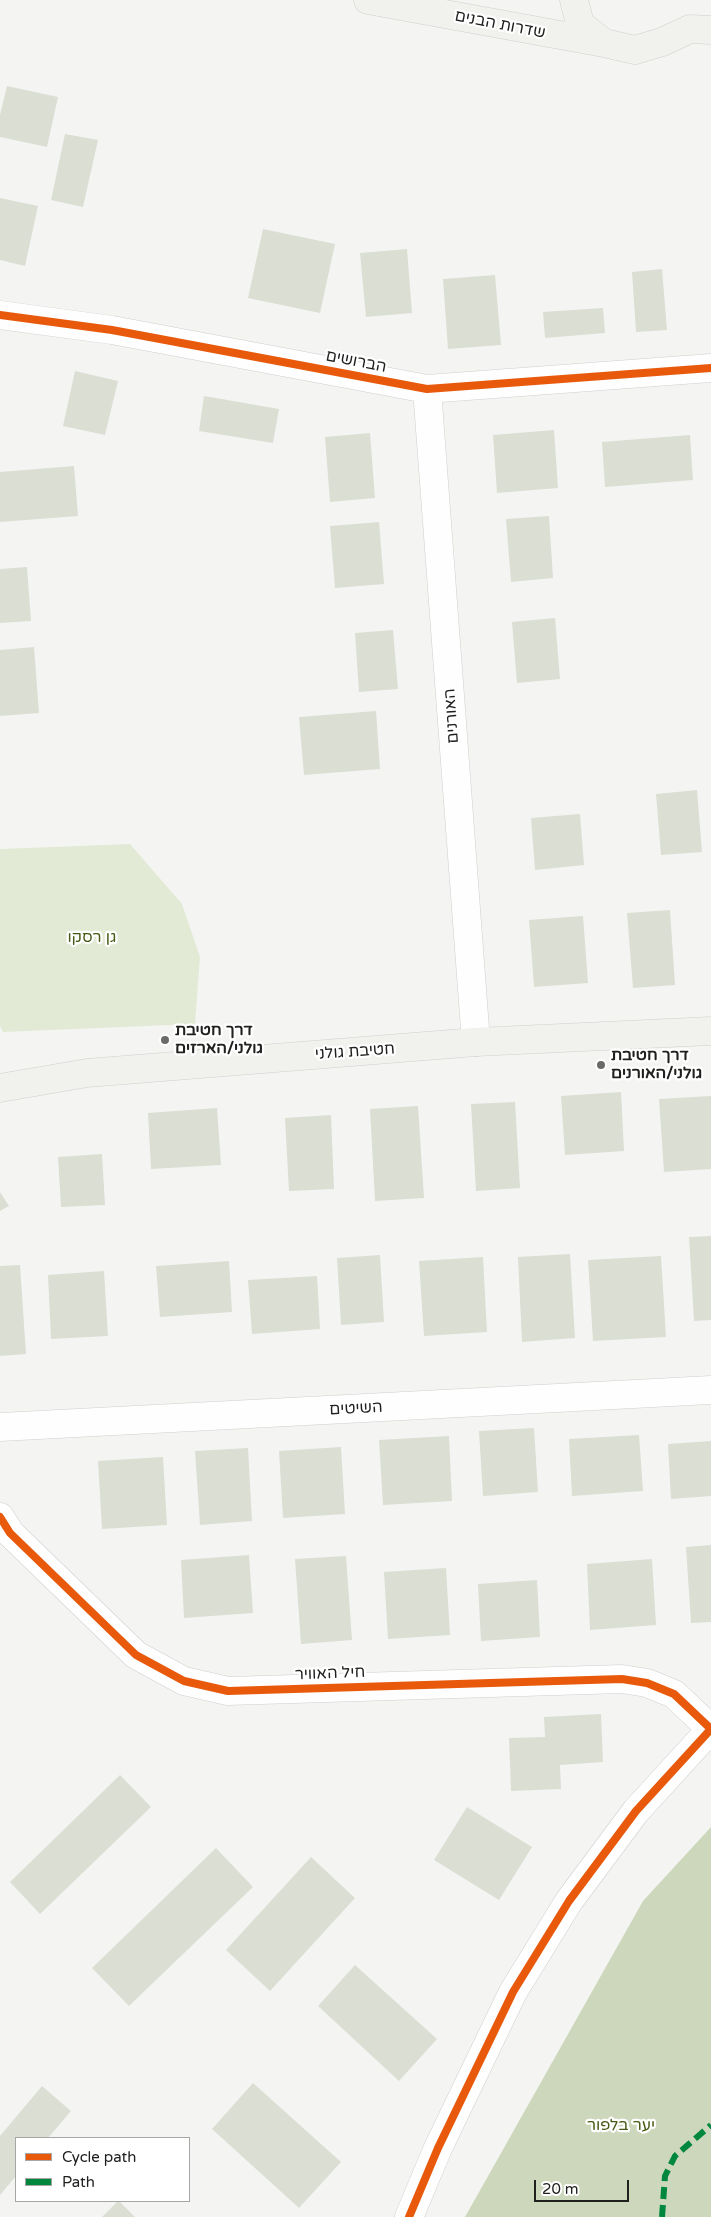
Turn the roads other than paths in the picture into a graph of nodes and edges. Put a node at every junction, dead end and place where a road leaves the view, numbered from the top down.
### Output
1 (368, 0) edge
2 (574, 0) edge
3 (711, 30) edge
4 (604, 43) junction
5 (0, 315) edge
6 (711, 368) edge
7 (427, 389) junction
8 (711, 1031) edge
9 (476, 1042) junction
10 (0, 1088) edge
11 (711, 1390) edge
12 (0, 1427) edge
13 (0, 1517) edge
14 (711, 1728) edge
15 (409, 2217) edge

1 - 4 street, שדרות הבנים
2 - 4 street
3 - 4 street, שדרות הבנים
5 - 7 street, הברושים
6 - 7 street, הברושים
7 - 9 street, האורנים
8 - 9 street, חטיבת גולני
9 - 10 street, חטיבת גולני
11 - 12 street, השיטים
13 - 14 street, חיל האוויר
14 - 15 street

